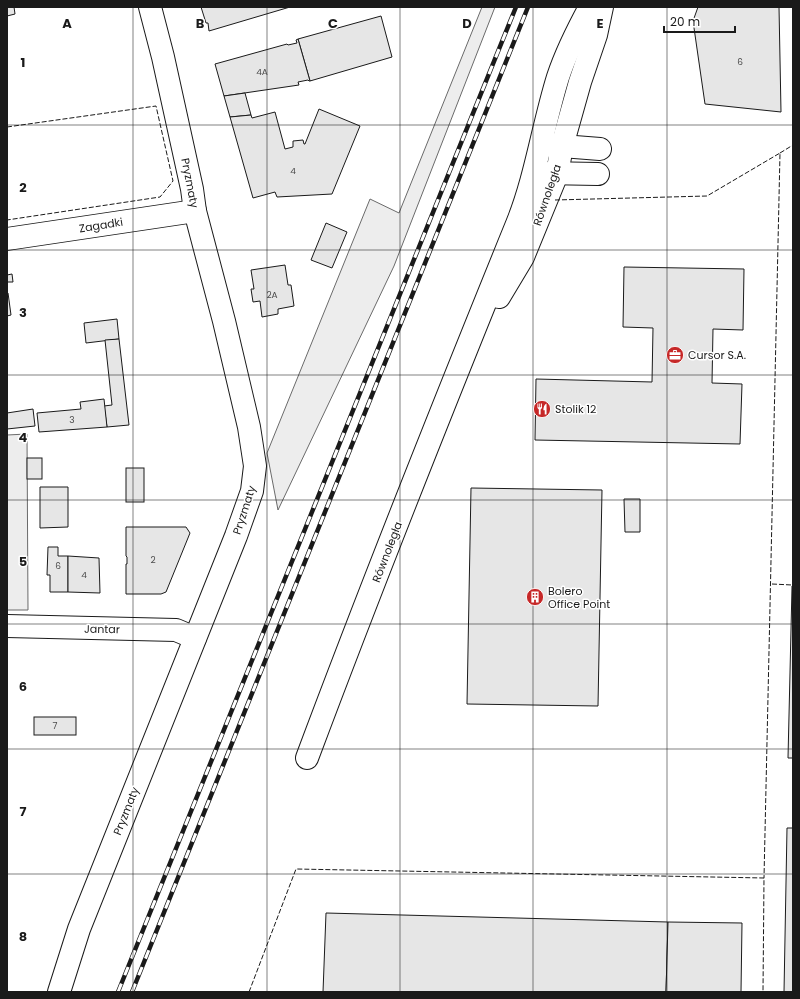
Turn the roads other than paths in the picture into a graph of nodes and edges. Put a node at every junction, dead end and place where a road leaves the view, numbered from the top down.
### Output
1 (150, 7) edge
2 (590, 7) edge
3 (602, 7) edge
4 (540, 145) junction
5 (562, 146) junction
6 (600, 149) dead end
7 (533, 172) junction
8 (557, 174) junction
9 (598, 174) dead end
10 (195, 211) junction
11 (7, 239) edge
12 (467, 347) junction
13 (7, 626) edge
14 (195, 638) junction
15 (307, 758) dead end
16 (59, 992) edge

1 - 10 street, Pryzmaty
2 - 4 street, Równoległa
3 - 5 street, Równoległa
4 - 5 street
4 - 7 street, Równoległa
5 - 6 street
5 - 8 street, Równoległa
7 - 8 street
7 - 12 street, Równoległa
8 - 9 street
8 - 12 street, Równoległa
10 - 11 street, Zagadki
10 - 14 street, Pryzmaty
12 - 15 street, Równoległa
13 - 14 street, Jantar
14 - 16 street, Pryzmaty

